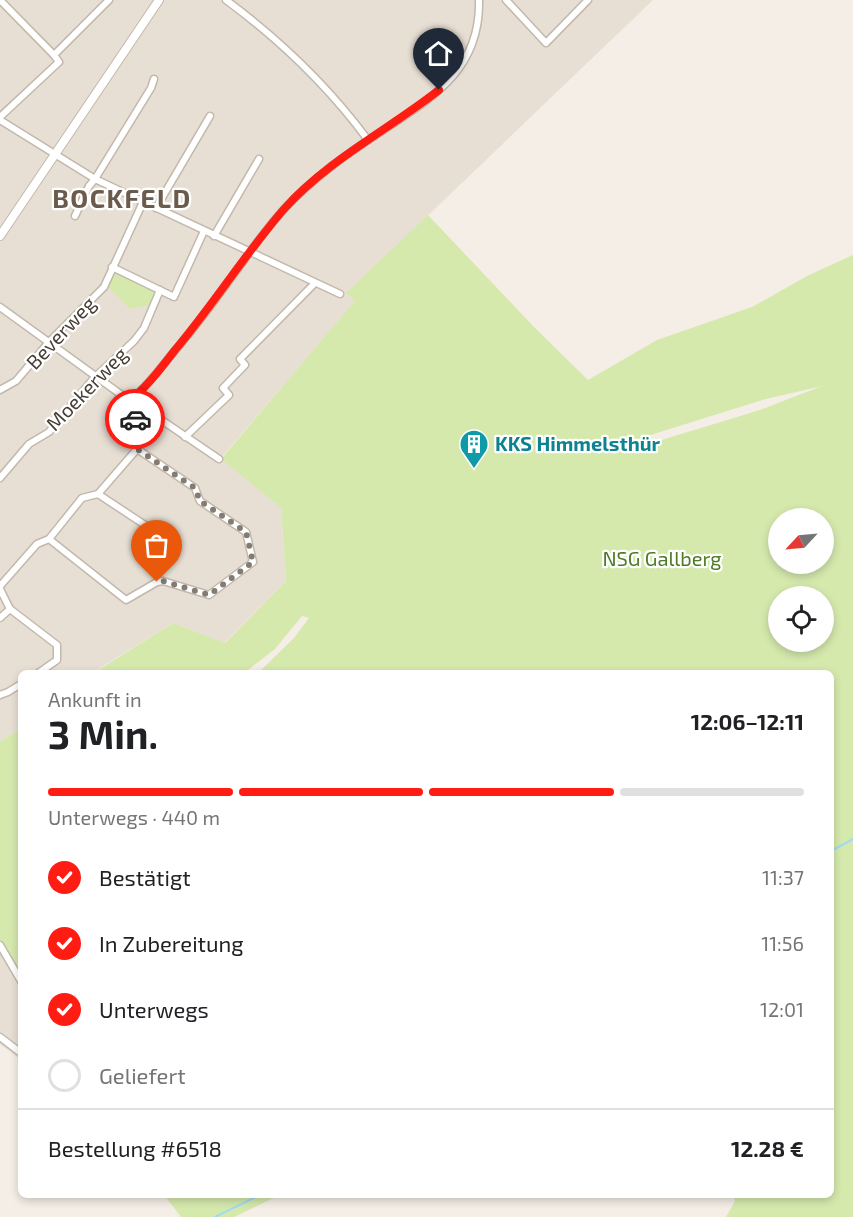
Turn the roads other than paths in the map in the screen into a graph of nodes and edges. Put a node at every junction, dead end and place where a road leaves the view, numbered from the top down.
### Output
1 (0, 0) edge
2 (109, 0) edge
3 (159, 0) edge
4 (226, 0) edge
5 (480, 0) edge
6 (506, 0) edge
7 (588, 0) edge
8 (54, 55) junction
9 (154, 79) dead end
10 (210, 116) dead end
11 (0, 118) edge
12 (368, 140) junction
13 (54, 154) junction
14 (260, 159) dead end
15 (95, 179) junction
16 (143, 202) junction
17 (156, 208) junction
18 (75, 216) dead end
19 (204, 231) junction
20 (0, 236) edge
21 (214, 236) junction
22 (249, 252) junction
23 (112, 267) junction
24 (315, 283) junction
25 (160, 290) junction
26 (340, 294) dead end
27 (0, 307) edge
28 (49, 342) junction
29 (95, 377) junction
30 (0, 390) edge
31 (133, 398) junction
32 (135, 420) junction
33 (185, 436) junction
34 (137, 449) junction
35 (219, 459) dead end
36 (0, 478) edge
37 (98, 494) junction
38 (148, 526) dead end
39 (50, 539) junction
40 (0, 587) edge
41 (10, 609) junction
42 (0, 618) edge
43 (43, 670) edge
44 (18, 686) edge
45 (0, 695) edge
46 (0, 945) edge
47 (18, 976) edge
48 (0, 1037) edge
49 (18, 1051) edge

1 - 8 street
2 - 8 street
3 - 13 street
4 - 12 street
5 - 12 street
6 - 7 street
8 - 11 street
9 - 15 street
10 - 17 street
11 - 13 street
12 - 22 street
13 - 15 street
13 - 20 street
14 - 21 street
15 - 16 street
15 - 18 street
16 - 17 street
16 - 23 street, Beverweg
17 - 19 street
19 - 21 street
19 - 25 street
21 - 22 street
22 - 24 street
22 - 31 street
23 - 25 street
23 - 28 street, Beverweg
24 - 26 street
24 - 33 street
25 - 29 street, Moekerweg
27 - 28 street
28 - 29 street
28 - 30 street, Beverweg
29 - 31 street
29 - 36 street, Moekerweg
31 - 32 street
32 - 33 street
32 - 34 street
33 - 35 street
34 - 37 street
34 - 39 street
37 - 38 street
37 - 39 street
39 - 40 street
40 - 41 street
41 - 42 street
41 - 43 street
44 - 45 street
46 - 47 street
48 - 49 street

